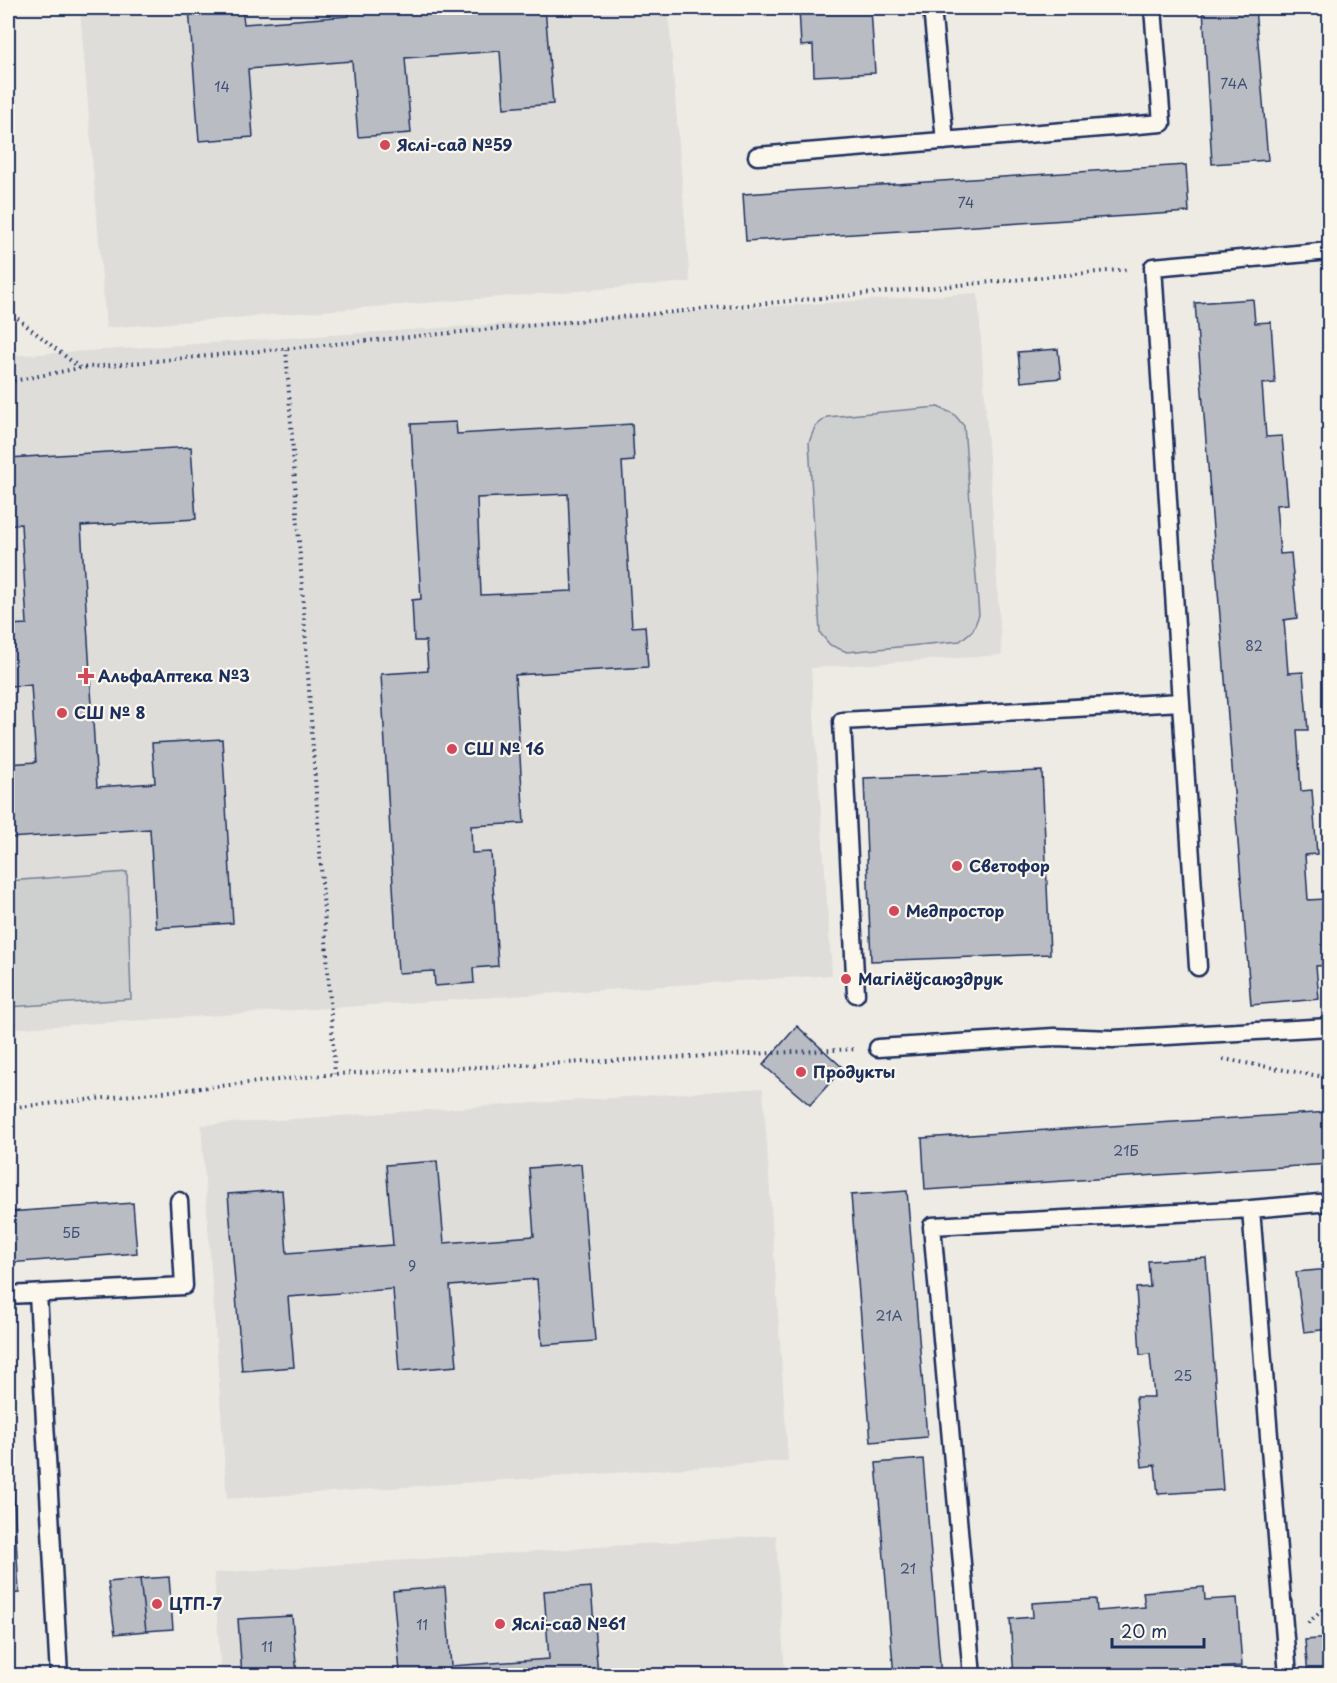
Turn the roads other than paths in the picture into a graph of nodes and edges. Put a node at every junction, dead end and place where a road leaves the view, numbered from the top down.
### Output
1 (933, 8) edge
2 (1153, 8) edge
3 (945, 141) junction
4 (757, 156) dead end
5 (1329, 251) edge
6 (1181, 702) junction
7 (1198, 967) dead end
8 (856, 994) dead end
9 (1329, 1027) edge
10 (878, 1048) road end
11 (179, 1201) dead end
12 (1329, 1202) edge
13 (1251, 1209) junction
14 (38, 1294) junction
15 (8, 1295) edge
16 (59, 1676) edge
17 (972, 1676) edge
18 (1288, 1676) edge

1 - 3 lane
2 - 3 lane
3 - 4 lane
5 - 6 lane
6 - 7 lane
6 - 8 lane
9 - 10 lane
11 - 14 lane
12 - 13 lane
13 - 17 lane
13 - 18 lane
14 - 15 lane
14 - 16 lane

